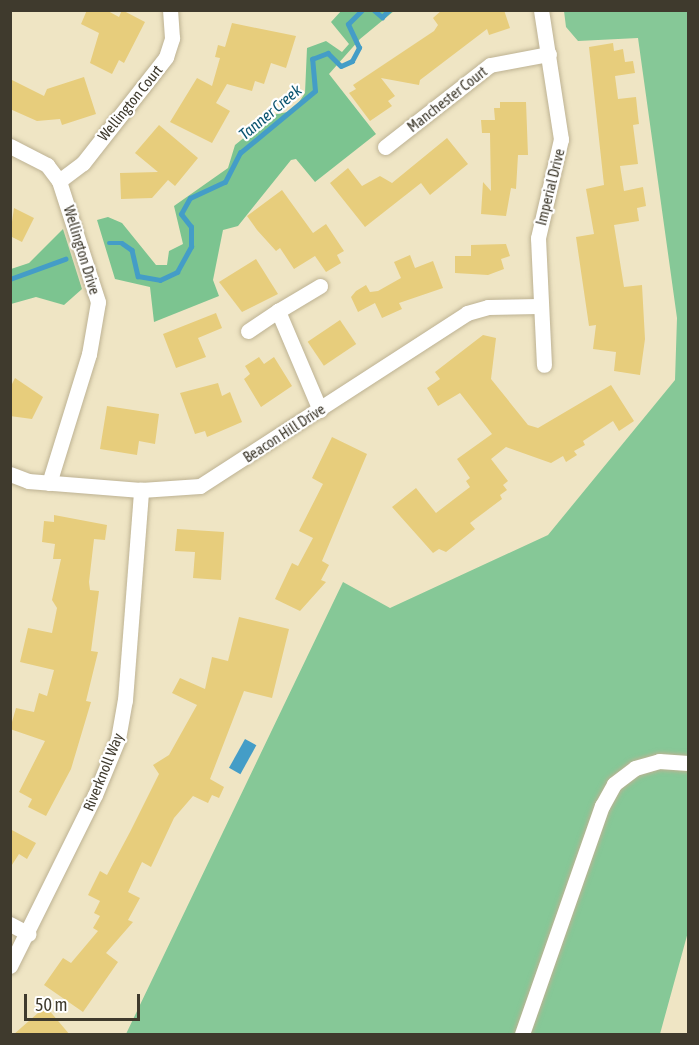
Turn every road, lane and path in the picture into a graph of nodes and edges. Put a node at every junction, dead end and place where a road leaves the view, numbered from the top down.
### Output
1 (170, 10) edge
2 (541, 10) edge
3 (549, 54) junction
4 (10, 146) edge
5 (385, 147) dead end
6 (59, 181) junction
7 (320, 286) dead end
8 (538, 306) junction
9 (278, 311) junction
10 (248, 331) dead end
11 (544, 365) dead end
12 (320, 410) junction
13 (10, 474) edge
14 (49, 483) junction
15 (141, 490) junction
16 (688, 762) edge
17 (10, 924) edge
18 (28, 934) junction
19 (10, 966) edge
20 (522, 1035) edge

1 - 6 street, Wellington Court
2 - 3 street, Imperial Drive
3 - 5 street, Manchester Court
3 - 8 street, Imperial Drive
4 - 6 street, Wellington Drive
6 - 14 street, Wellington Drive
7 - 9 street
8 - 11 street, Imperial Drive
8 - 12 street, Beacon Hill Drive
9 - 10 street
9 - 12 street
12 - 15 street, Beacon Hill Drive
13 - 14 street, Beacon Hill Drive
14 - 15 street, Beacon Hill Drive
15 - 18 street, Riverknoll Way
16 - 20 street
17 - 18 street
18 - 19 street, Riverknoll Way

